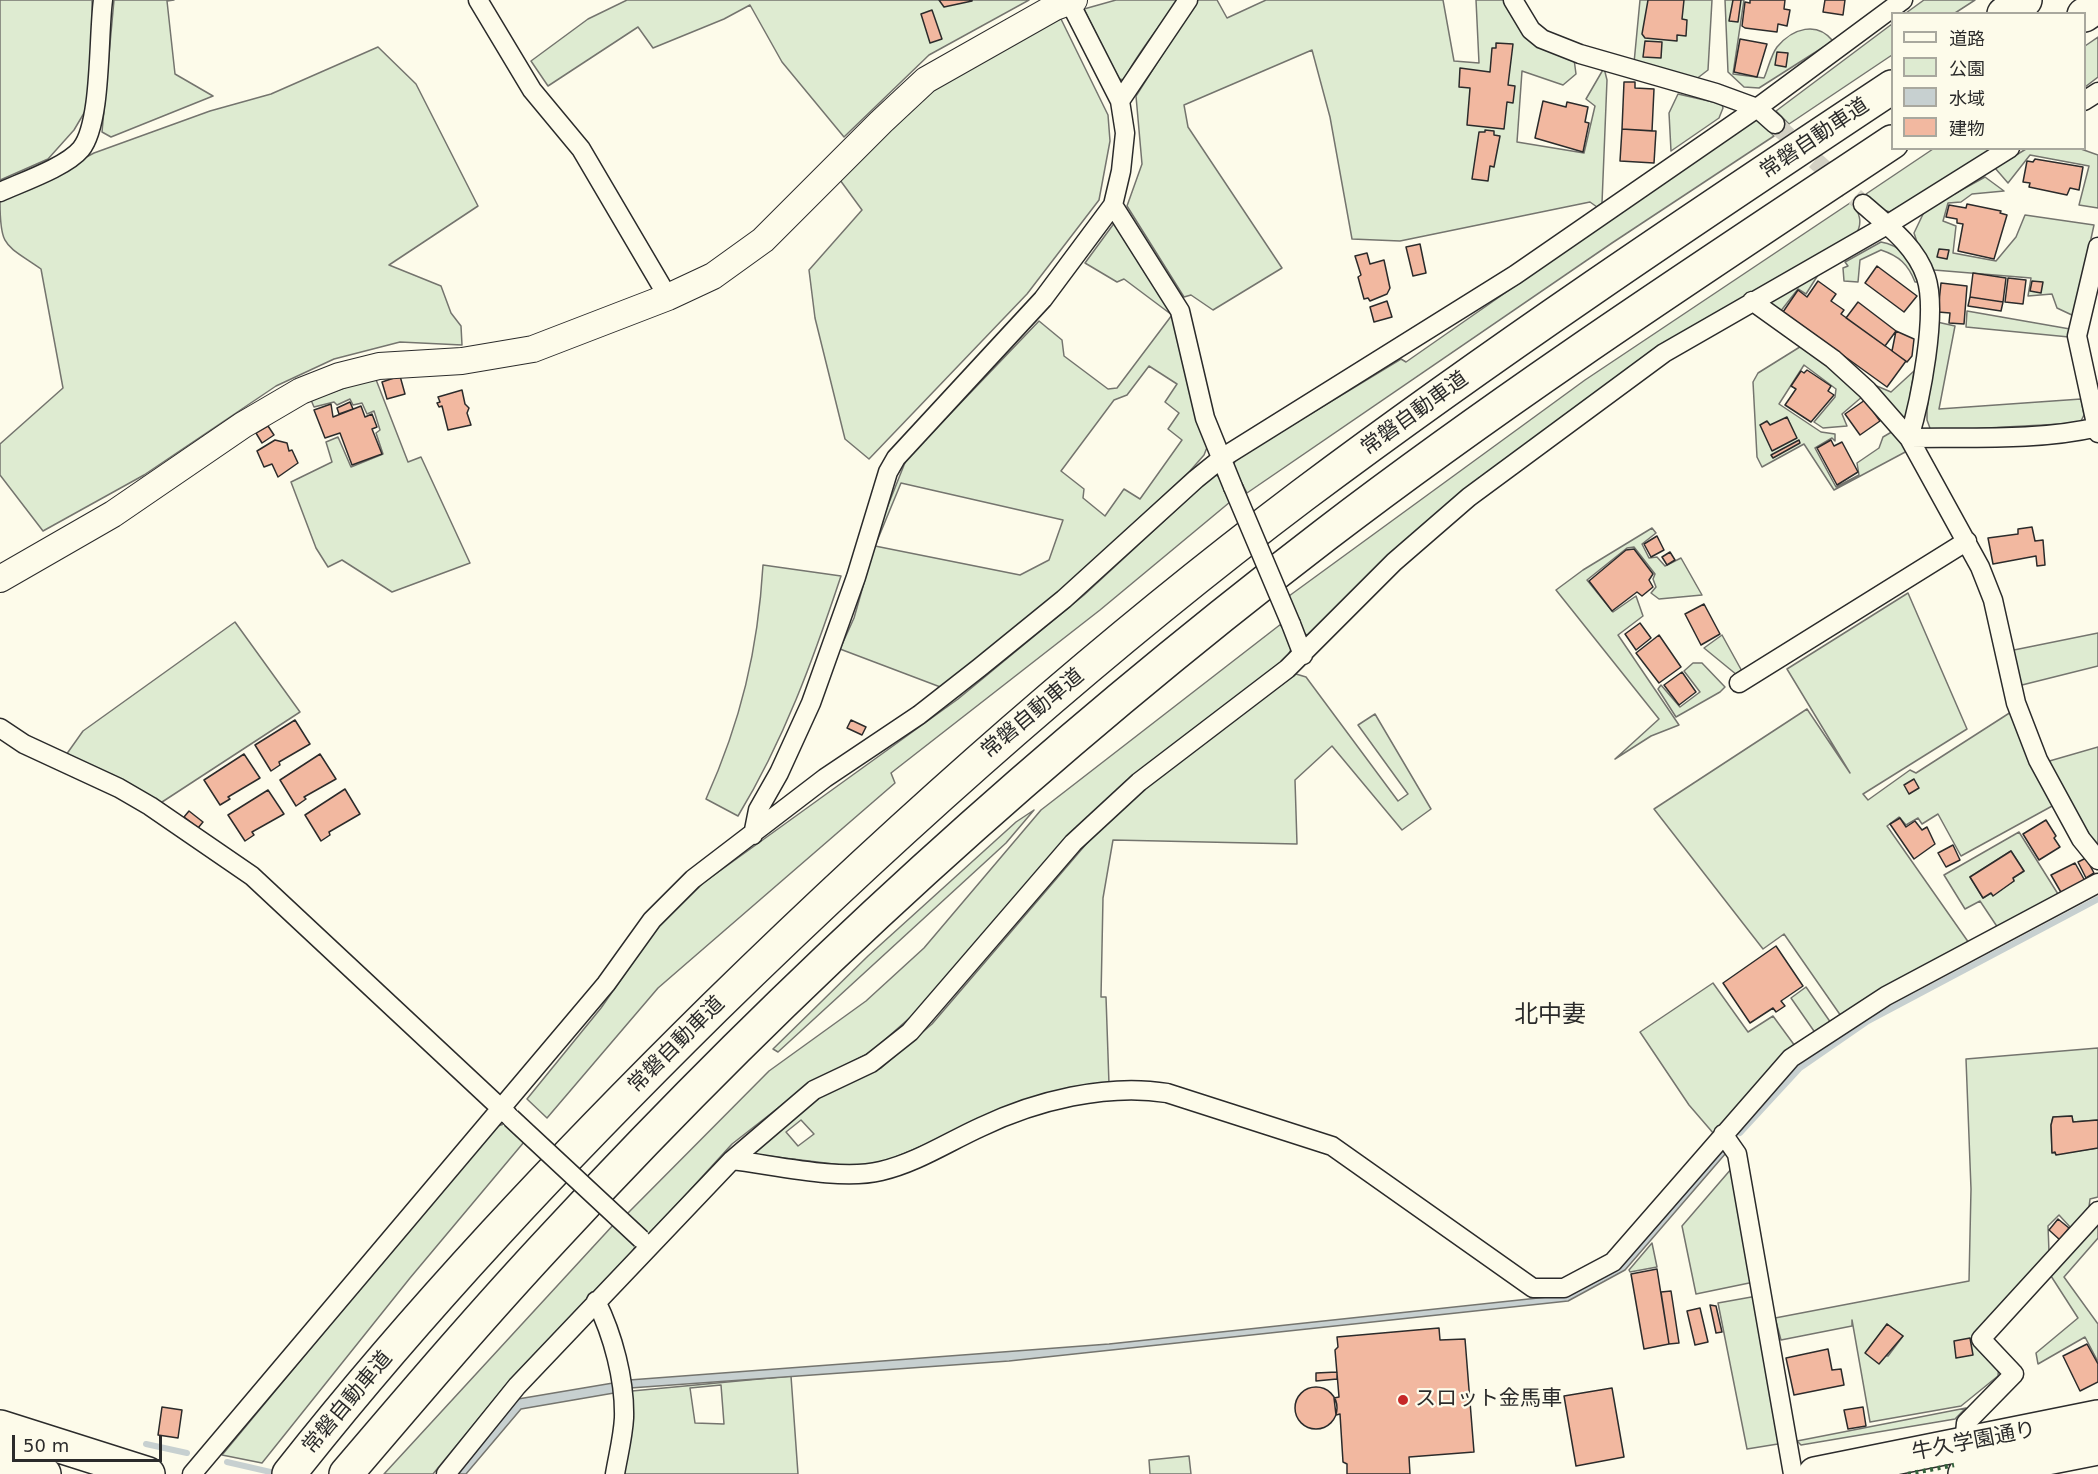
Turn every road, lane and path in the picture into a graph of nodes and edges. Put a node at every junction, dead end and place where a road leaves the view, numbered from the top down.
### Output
1 (103, 0) edge
2 (478, 0) edge
3 (1188, 0) edge
4 (1513, 0) edge
5 (1903, 0) edge
6 (2025, 0) edge
7 (1063, 2) edge
8 (2007, 12) edge
9 (1891, 88) edge
10 (1120, 100) junction
11 (1757, 108) junction
12 (1775, 124) tunnel mouth
13 (1891, 143) edge
14 (2007, 150) edge
15 (0, 192) edge
16 (1863, 204) tunnel mouth
17 (1113, 206) junction
18 (1887, 225) junction
19 (2098, 248) edge
20 (668, 297) junction
21 (1752, 301) junction
22 (2098, 429) edge
23 (1909, 438) junction
24 (1222, 458) junction
25 (1967, 541) junction
26 (0, 579) edge
27 (1303, 655) junction
28 (1739, 683) dead end
29 (0, 728) edge
30 (753, 834) junction
31 (2098, 860) edge
32 (2098, 883) edge
33 (505, 1113) junction
34 (1723, 1134) junction
35 (732, 1160) junction
36 (2098, 1211) edge
37 (645, 1243) junction
38 (596, 1301) junction
39 (2098, 1417) edge
40 (0, 1427) edge
41 (2098, 1448) edge
42 (0, 1459) edge
43 (1964, 1459) edge
44 (44, 1474) edge
45 (148, 1474) edge
46 (192, 1474) edge
47 (289, 1474) edge
48 (346, 1474) edge
49 (446, 1474) edge
50 (615, 1474) edge
51 (1793, 1474) edge
52 (1815, 1474) edge

1 - 15 street
2 - 20 street
3 - 10 street
4 - 11 street
5 - 11 street
6 - 8 highway
7 - 10 street
7 - 20 street
9 - 47 highway, 常磐自動車道
10 - 17 street
11 - 12 street
11 - 24 street
13 - 48 highway, 常磐自動車道
14 - 18 street
16 - 18 street
17 - 24 street
17 - 30 street
18 - 21 street
18 - 23 street
19 - 22 street
20 - 26 street
21 - 23 street
21 - 27 street
22 - 23 street
23 - 25 street
24 - 27 street, bridge
24 - 30 street
25 - 28 street
25 - 31 street
27 - 35 street
29 - 33 street
30 - 33 street
32 - 34 street
33 - 37 street, bridge
33 - 46 street
34 - 35 street
34 - 51 street
35 - 37 street
36 - 43 street
37 - 38 street
38 - 49 street
38 - 50 street
39 - 43 highway, 牛久学園通り
40 - 45 highway
41 - 43 highway, 牛久学園通り
42 - 44 highway
43 - 52 highway, 牛久学園通り

